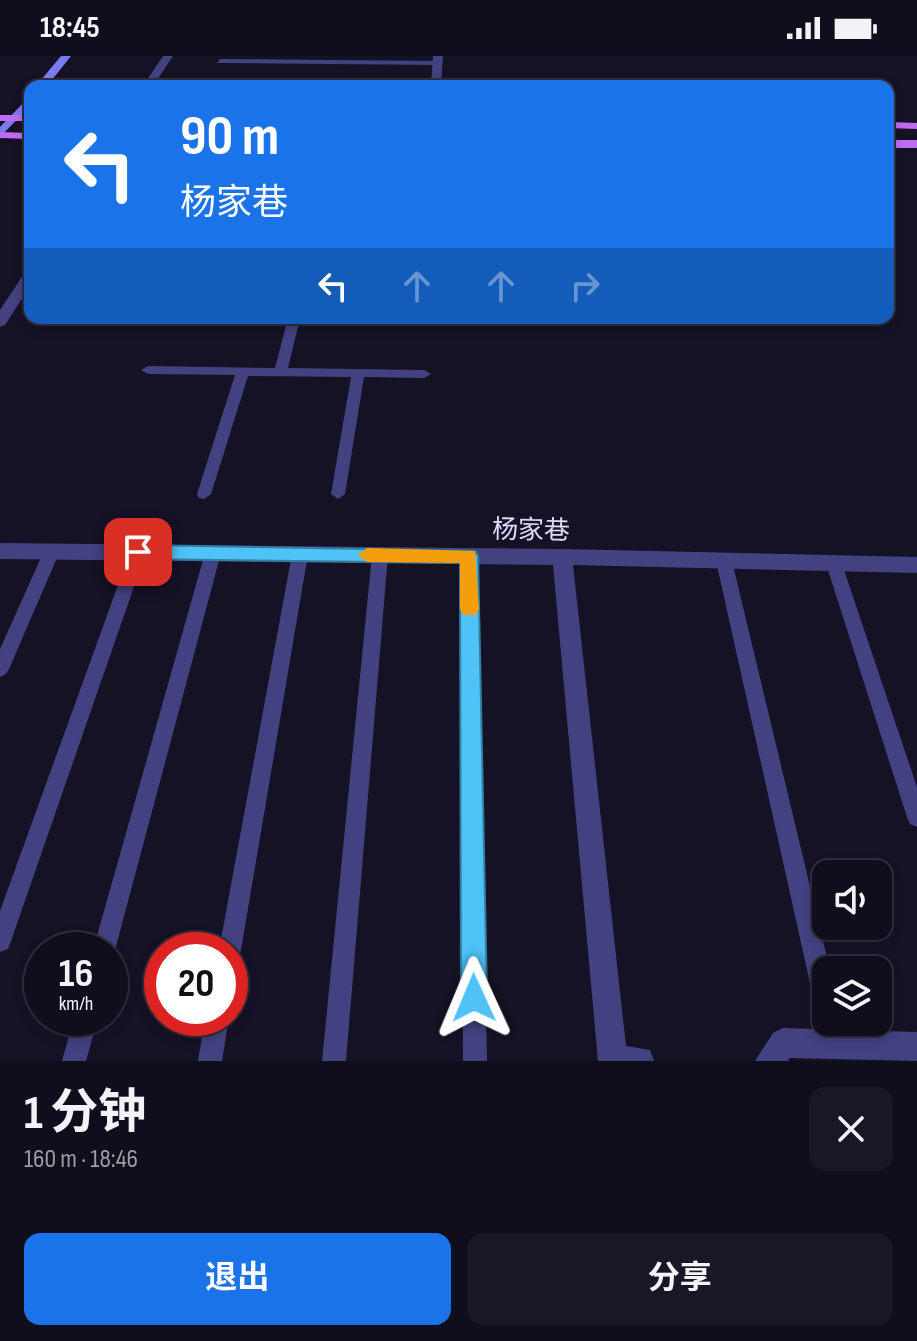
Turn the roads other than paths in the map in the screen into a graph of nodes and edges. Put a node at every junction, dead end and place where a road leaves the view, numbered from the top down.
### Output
1 (66, 56) edge
2 (168, 56) edge
3 (249, 59) edge
4 (284, 59) edge
5 (320, 59) edge
6 (354, 59) edge
7 (387, 59) edge
8 (438, 59) edge
9 (220, 61) dead end
10 (46, 80) edge
11 (152, 80) edge
12 (436, 80) edge
13 (24, 106) edge
14 (0, 118) edge
15 (14, 118) junction
16 (24, 118) edge
17 (894, 125) edge
18 (917, 126) edge
19 (0, 135) edge
20 (24, 136) edge
21 (894, 145) edge
22 (915, 147) edge
23 (24, 284) edge
24 (0, 322) edge
25 (292, 324) edge
26 (148, 370) dead end
27 (243, 371) junction
28 (280, 372) junction
29 (358, 373) junction
30 (424, 374) dead end
31 (204, 494) dead end
32 (338, 494) dead end
33 (0, 551) edge
34 (52, 551) junction
35 (138, 552) junction
36 (213, 553) junction
37 (300, 554) junction
38 (380, 555) junction
39 (469, 556) junction
40 (562, 557) junction
41 (724, 561) junction
42 (834, 564) junction
43 (917, 565) edge
44 (0, 669) edge
45 (917, 817) edge
46 (109, 932) edge
47 (233, 932) edge
48 (0, 941) edge
49 (816, 956) edge
50 (81, 1036) edge
51 (214, 1036) edge
52 (823, 1036) edge
53 (847, 1036) edge
54 (917, 1047) edge
55 (74, 1061) edge
56 (210, 1061) edge
57 (334, 1061) edge
58 (475, 1061) edge
59 (639, 1061) edge
60 (770, 1061) edge

1 - 10 street
2 - 11 street
3 - 4 lane
3 - 9 lane
4 - 5 lane
5 - 6 lane
6 - 7 lane
7 - 8 lane
8 - 12 street
13 - 15 street
14 - 15 main road
15 - 16 main road
15 - 19 street
17 - 18 main road
19 - 20 main road
21 - 22 main road
23 - 24 street
25 - 28 lane
26 - 27 lane
27 - 28 lane
27 - 31 lane
28 - 29 lane
29 - 30 lane
29 - 32 lane
33 - 34 street, 杨家巷
34 - 35 street, 杨家巷
34 - 44 lane
35 - 36 street, 杨家巷
35 - 48 lane
36 - 37 street, 杨家巷
36 - 46 lane
37 - 38 street, 杨家巷
37 - 47 lane
38 - 39 street, 杨家巷
38 - 57 lane
39 - 40 street, 杨家巷
39 - 58 lane
40 - 41 street, 杨家巷
40 - 59 street
41 - 42 street, 杨家巷
41 - 49 lane
42 - 43 street, 杨家巷
42 - 45 lane
50 - 55 lane
51 - 56 lane
52 - 60 street
53 - 54 street

